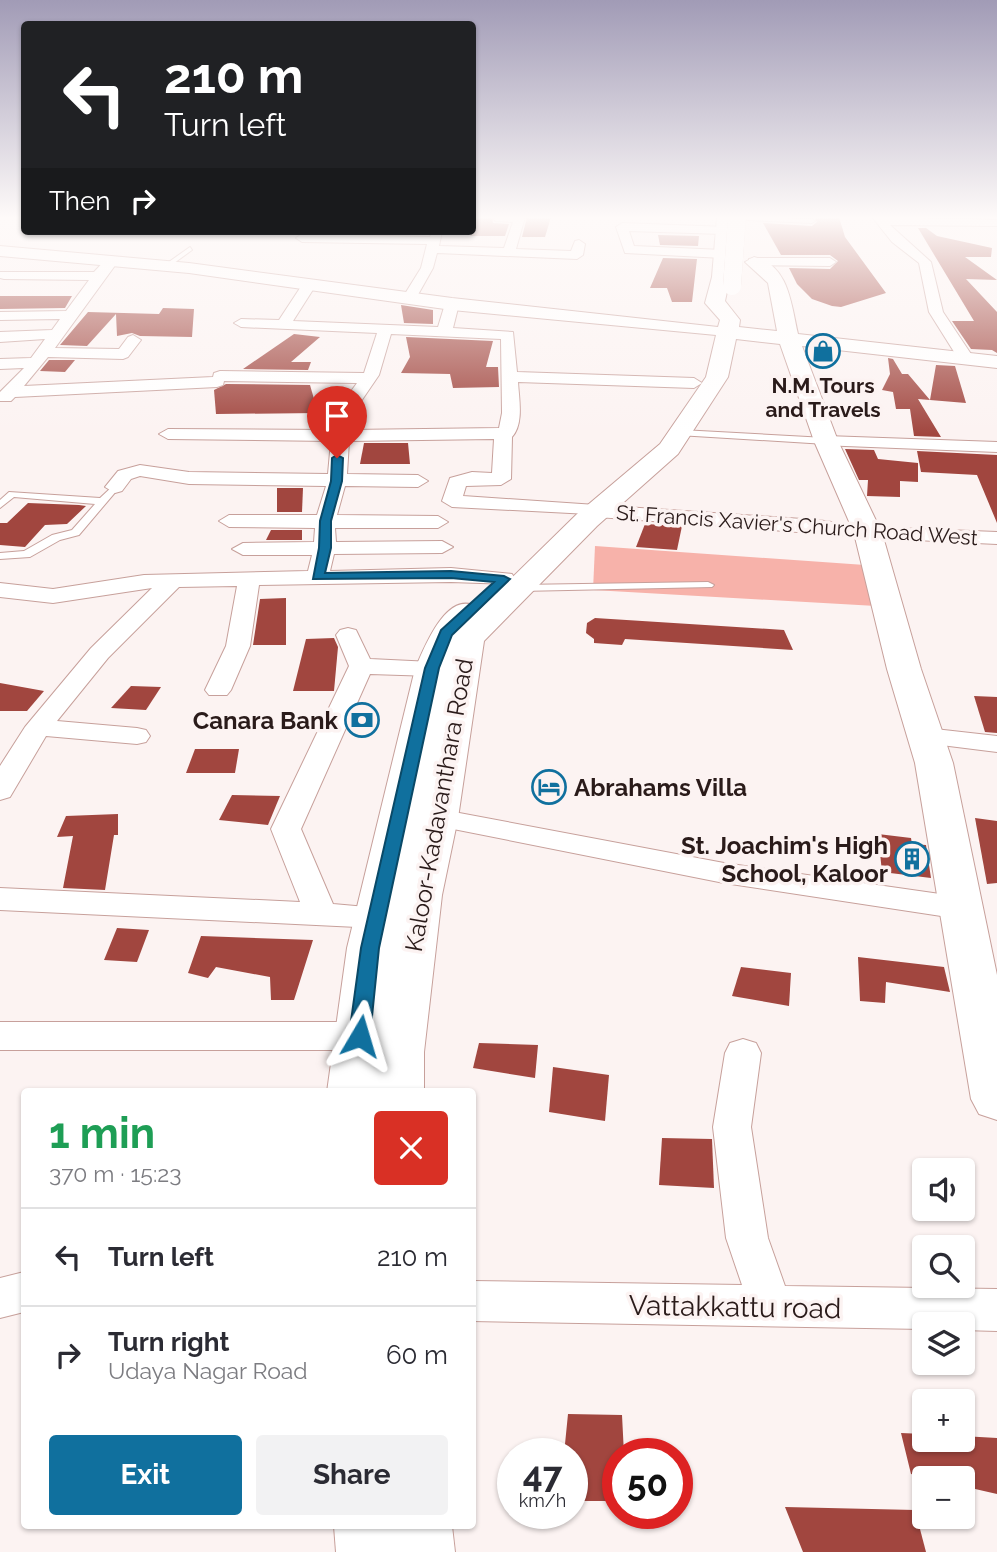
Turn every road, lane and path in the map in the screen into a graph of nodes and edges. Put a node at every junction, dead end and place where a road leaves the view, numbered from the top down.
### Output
1 (89, 289) edge
2 (306, 289) edge
3 (353, 289) edge
4 (416, 289) edge
5 (722, 289) edge
6 (731, 289) edge
7 (746, 289) edge
8 (779, 289) edge
9 (931, 289) edge
10 (87, 292) junction
11 (62, 293) dead end
12 (410, 297) junction
13 (452, 303) junction
14 (71, 315) junction
15 (0, 316) edge
16 (241, 323) dead end
17 (284, 324) junction
18 (721, 324) junction
19 (385, 331) junction
20 (444, 332) junction
21 (55, 334) junction
22 (0, 337) edge
23 (781, 339) junction
24 (39, 358) junction
25 (967, 360) junction
26 (997, 362) edge
27 (0, 364) edge
28 (511, 377) junction
29 (369, 378) junction
30 (111, 382) dead end
31 (694, 383) junction
32 (7, 389) edge
33 (169, 433) dead end
34 (503, 433) junction
35 (681, 433) junction
36 (338, 435) junction
37 (826, 441) junction
38 (997, 447) edge
39 (337, 481) junction
40 (418, 481) dead end
41 (108, 494) junction
42 (0, 505) edge
43 (590, 510) junction
44 (229, 521) dead end
45 (325, 521) junction
46 (438, 522) dead end
47 (868, 533) junction
48 (997, 538) edge
49 (442, 547) dead end
50 (325, 548) junction
51 (243, 549) dead end
52 (0, 556) edge
53 (317, 577) junction
54 (248, 580) junction
55 (173, 581) junction
56 (517, 583) junction
57 (708, 585) dead end
58 (0, 590) edge
59 (348, 635) dead end
60 (361, 667) junction
61 (432, 668) junction
62 (218, 690) dead end
63 (39, 727) junction
64 (137, 736) dead end
65 (926, 736) junction
66 (997, 744) edge
67 (0, 791) edge
68 (438, 818) junction
69 (0, 899) edge
70 (961, 908) junction
71 (321, 914) junction
72 (378, 917) junction
73 (987, 997) edge
74 (0, 1036) edge
75 (360, 1036) junction
76 (743, 1053) dead end
77 (354, 1088) edge
78 (398, 1088) edge
79 (997, 1099) edge
80 (21, 1293) edge
81 (0, 1298) edge
82 (476, 1301) edge
83 (771, 1308) junction
84 (997, 1310) edge
85 (369, 1529) edge
86 (417, 1529) edge
87 (371, 1552) edge
88 (420, 1552) edge

1 - 10 street
2 - 17 street
3 - 12 main road
4 - 12 street
5 - 18 main road
6 - 18 main road, bridge
7 - 18 main road
8 - 23 main road
9 - 25 street
10 - 11 street
10 - 14 street
12 - 13 main road
13 - 18 main road
13 - 20 street
14 - 15 street
14 - 21 street
16 - 17 street
17 - 19 street
18 - 23 main road
18 - 31 main road, Kaloor-Kadavanthara Road
18 - 35 main road, Kaloor-Kadavanthara Road
19 - 20 street
19 - 29 street
20 - 28 street
21 - 22 street
21 - 24 street
23 - 25 main road
23 - 37 main road
24 - 27 street
24 - 30 street
24 - 32 street
25 - 26 main road
28 - 31 street
28 - 34 street
29 - 32 street
29 - 36 street
31 - 43 main road, Kaloor-Kadavanthara Road
33 - 36 street
34 - 36 street
34 - 43 street, St. Francis Xavier's Church Road West
35 - 37 lane
35 - 43 main road, Kaloor-Kadavanthara Road
36 - 39 street
37 - 38 street
37 - 47 main road
39 - 40 street
39 - 41 street
39 - 45 street
41 - 42 lane
41 - 52 lane
43 - 47 street, St. Francis Xavier's Church Road West
43 - 56 main road, Kaloor-Kadavanthara Road
44 - 45 street
45 - 46 street
45 - 50 street
47 - 48 street, St. Francis Xavier's Church Road West
47 - 65 main road
49 - 50 street
50 - 51 street
50 - 53 street
53 - 54 street
53 - 56 street
54 - 55 street
54 - 62 street
55 - 58 street
55 - 63 street
56 - 57 lane
56 - 61 main road, Kaloor-Kadavanthara Road
56 - 68 main road, Kaloor-Kadavanthara Road
59 - 60 street
60 - 61 street
60 - 71 street
61 - 72 main road, Kaloor-Kadavanthara Road
63 - 64 street
63 - 67 street
65 - 66 street
65 - 70 main road
68 - 70 street
68 - 78 main road, Kaloor-Kadavanthara Road
69 - 71 street
70 - 73 main road
71 - 72 street
72 - 75 main road, Kaloor-Kadavanthara Road
73 - 79 main road
74 - 75 street
75 - 77 main road, Kaloor-Kadavanthara Road
76 - 83 street
80 - 81 street
82 - 83 street, Vattakkattu road
83 - 84 street, Vattakkattu road
85 - 87 main road
86 - 88 main road

